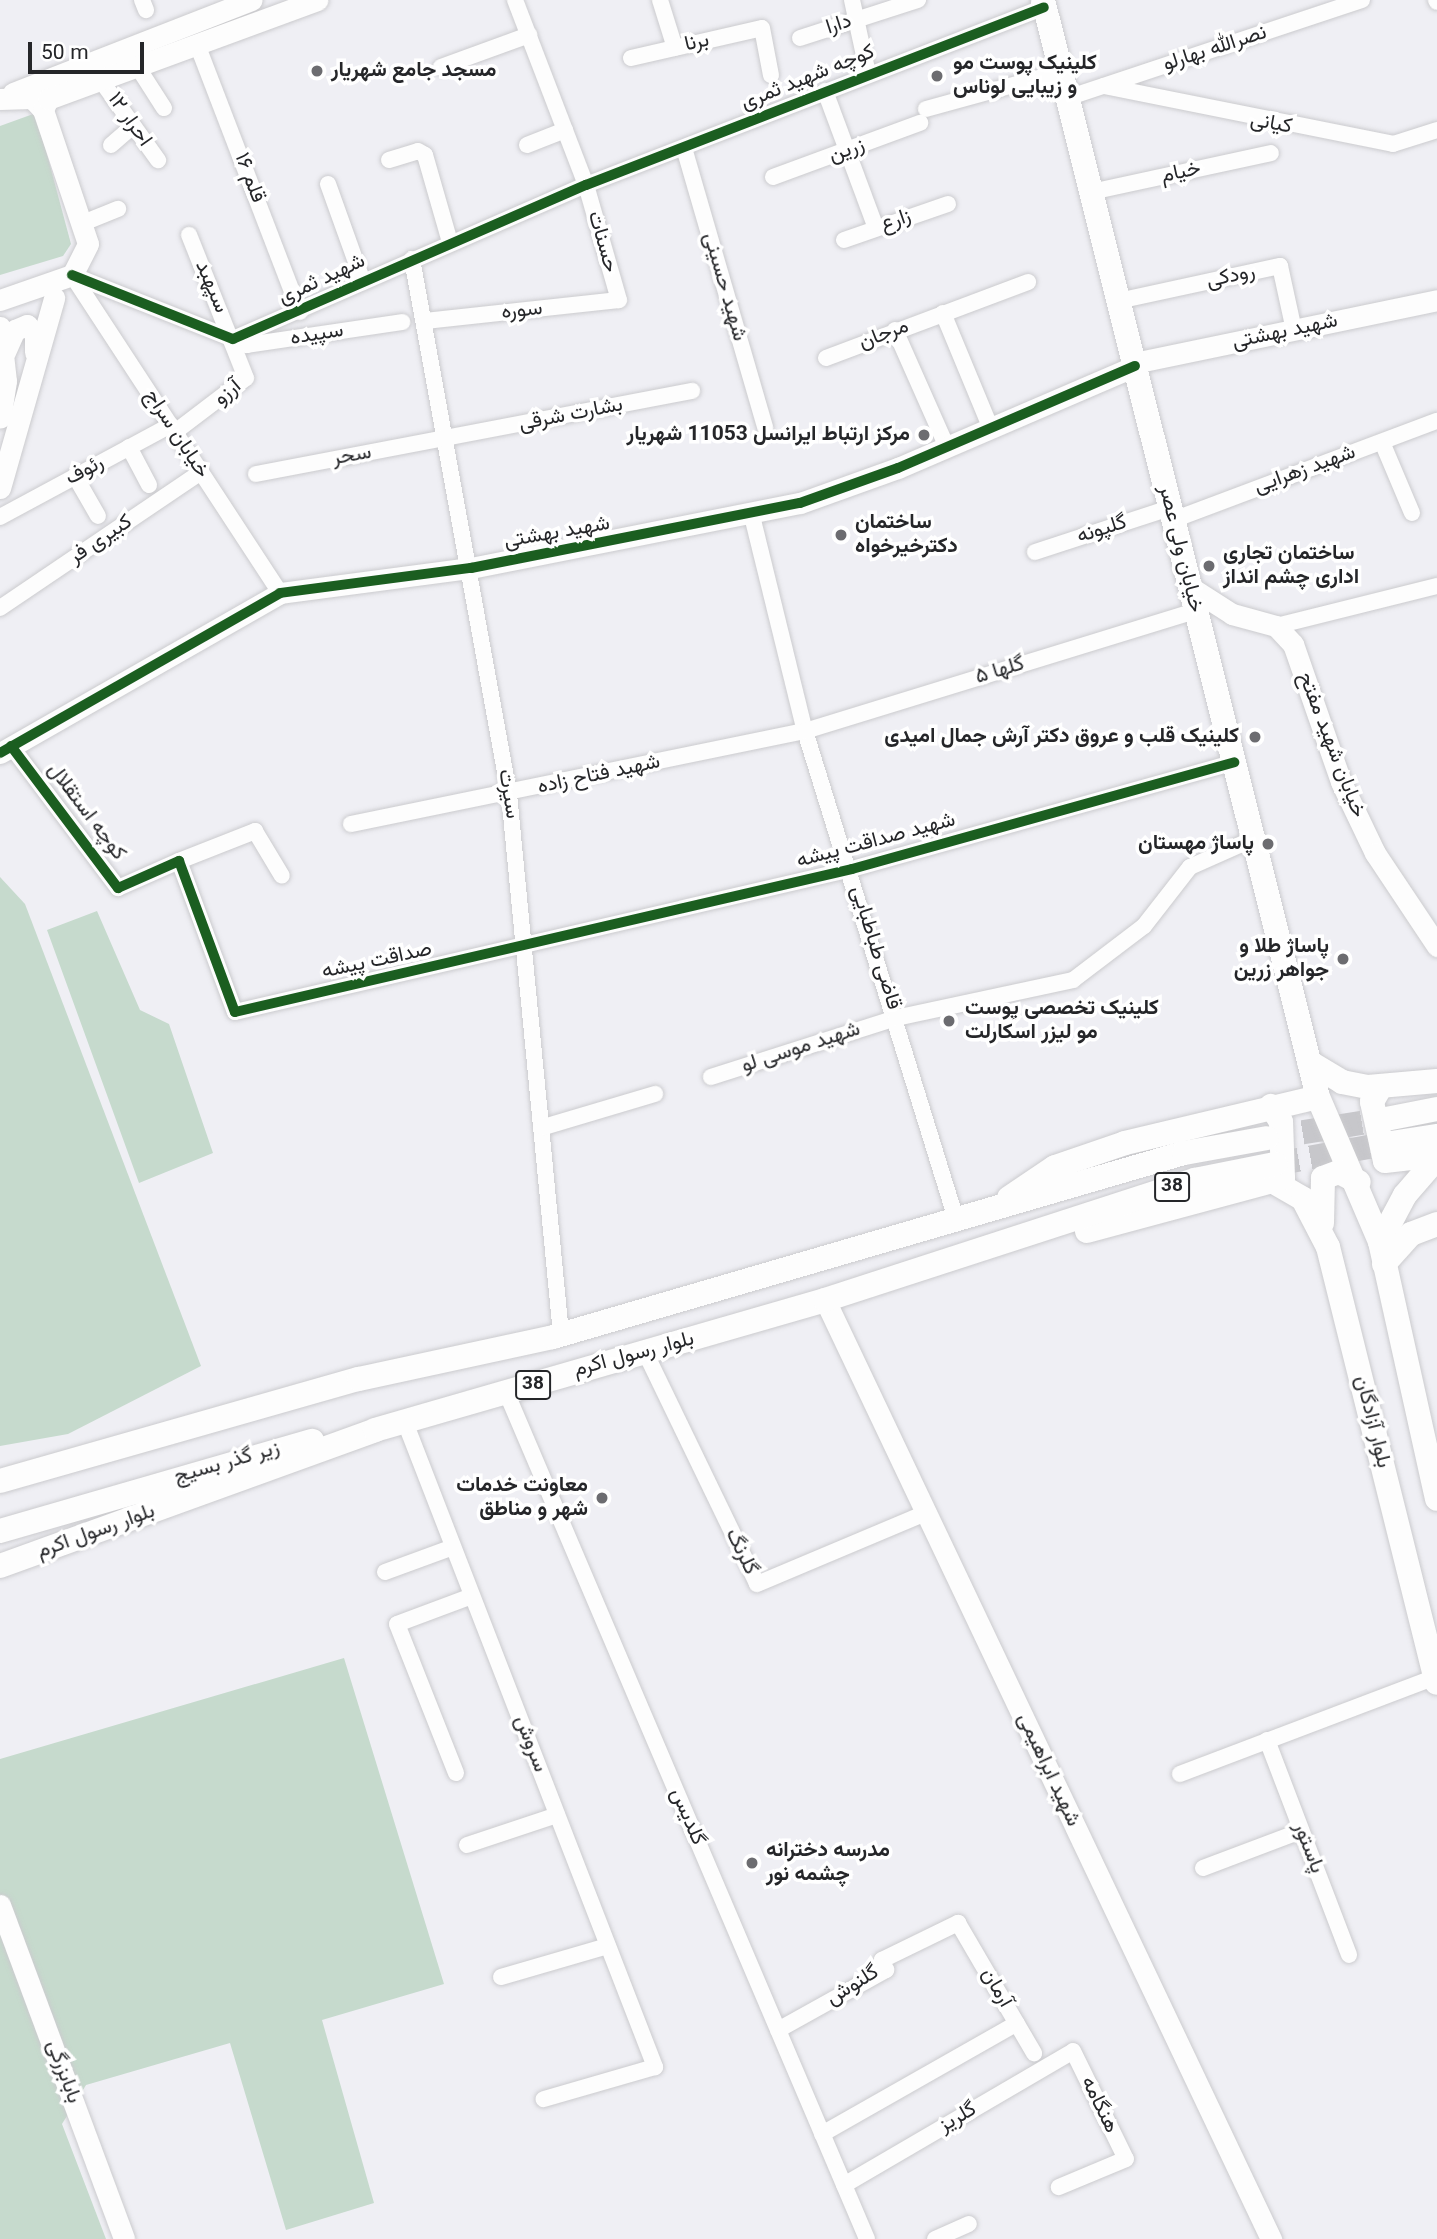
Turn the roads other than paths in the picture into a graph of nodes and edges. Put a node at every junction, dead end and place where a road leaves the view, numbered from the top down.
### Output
1 (251, 0) edge
2 (317, 0) edge
3 (515, 0) edge
4 (660, 0) edge
5 (852, 0) edge
6 (918, 0) edge
7 (1362, 0) edge
8 (1044, 4) edge
9 (856, 20) junction
10 (528, 35) junction
11 (800, 38) dead end
12 (197, 44) junction
13 (675, 48) junction
14 (631, 58) dead end
15 (137, 66) junction
16 (441, 67) dead end
17 (1060, 72) junction
18 (868, 74) junction
19 (771, 75) dead end
20 (100, 79) junction
21 (1104, 86) junction
22 (825, 91) junction
23 (7, 96) edge
24 (1067, 98) junction
25 (164, 108) dead end
26 (43, 110) junction
27 (133, 126) junction
28 (565, 130) junction
29 (1437, 130) edge
30 (111, 145) dead end
31 (527, 145) dead end
32 (684, 148) junction
33 (850, 151) junction
34 (1271, 153) dead end
35 (158, 160) dead end
36 (388, 160) dead end
37 (773, 177) dead end
38 (328, 184) dead end
39 (586, 185) junction
40 (1091, 192) junction
41 (948, 204) dead end
42 (118, 209) dead end
43 (83, 223) junction
44 (876, 228) junction
45 (190, 235) dead end
46 (844, 240) dead end
47 (450, 242) junction
48 (412, 259) junction
49 (363, 282) junction
50 (1028, 282) dead end
51 (61, 284) junction
52 (0, 300) edge
53 (619, 300) joint
54 (1437, 300) edge
55 (1118, 302) junction
56 (300, 312) junction
57 (943, 313) junction
58 (425, 321) junction
59 (402, 322) dead end
60 (895, 330) junction
61 (1294, 330) junction
62 (2, 336) edge
63 (233, 339) junction
64 (34, 354) junction
65 (826, 358) dead end
66 (1134, 365) junction
67 (3, 383) edge
68 (692, 391) dead end
69 (0, 418) edge
70 (1437, 421) edge
71 (989, 424) junction
72 (765, 427) dead end
73 (173, 429) junction
74 (449, 439) junction
75 (1382, 442) junction
76 (946, 446) junction
77 (129, 447) junction
78 (201, 472) junction
79 (256, 474) dead end
80 (75, 476) junction
81 (149, 485) dead end
82 (0, 488) edge
83 (1412, 513) dead end
84 (1172, 514) junction
85 (98, 516) dead end
86 (752, 516) junction
87 (0, 517) edge
88 (1035, 552) dead end
89 (471, 568) junction
90 (1437, 586) edge
91 (1190, 587) junction
92 (279, 593) junction
93 (0, 608) edge
94 (1196, 611) junction
95 (1276, 626) junction
96 (805, 732) junction
97 (6, 750) edge
98 (1234, 762) junction
99 (509, 794) junction
100 (352, 824) dead end
101 (1253, 839) junction
102 (179, 861) junction
103 (852, 869) junction
104 (282, 876) dead end
105 (1437, 946) edge
106 (526, 948) junction
107 (896, 1018) junction
108 (1309, 1062) junction
109 (711, 1077) dead end
110 (1437, 1081) edge
111 (1380, 1088) junction
112 (655, 1094) dead end
113 (1318, 1097) junction
114 (1271, 1106) junction
115 (1437, 1109) edge
116 (1386, 1119) tunnel mouth
117 (544, 1126) junction
118 (1437, 1136) edge
119 (1268, 1138) tunnel mouth
120 (1391, 1143) tunnel mouth
121 (1437, 1156) edge
122 (1274, 1173) junction
123 (1359, 1182) junction
124 (996, 1208) junction
125 (956, 1219) junction
126 (1437, 1224) edge
127 (1328, 1247) junction
128 (1382, 1253) junction
129 (825, 1300) junction
130 (561, 1335) junction
131 (646, 1354) junction
132 (359, 1379) junction
133 (507, 1394) junction
134 (405, 1422) junction
135 (375, 1430) junction
136 (0, 1481) edge
137 (0, 1494) edge
138 (1437, 1499) edge
139 (926, 1513) junction
140 (0, 1531) edge
141 (453, 1547) junction
142 (0, 1566) edge
143 (385, 1572) dead end
144 (472, 1596) junction
145 (1436, 1680) edge
146 (1267, 1740) junction
147 (456, 1773) dead end
148 (1180, 1774) dead end
149 (557, 1815) junction
150 (1301, 1831) junction
151 (467, 1845) dead end
152 (1203, 1868) dead end
153 (0, 1905) edge
154 (958, 1923) joint
155 (608, 1946) junction
156 (1349, 1955) dead end
157 (501, 1977) dead end
158 (1017, 2024) junction
159 (778, 2029) junction
160 (1073, 2051) joint
161 (1034, 2053) dead end
162 (544, 2099) dead end
163 (822, 2134) junction
164 (844, 2185) junction
165 (1059, 2187) dead end
166 (969, 2224) dead end
167 (124, 2239) edge
168 (867, 2239) edge
169 (934, 2239) edge
170 (1271, 2239) edge

1 - 23 street
2 - 12 street
3 - 10 street, حسنات
4 - 13 street
5 - 9 street
6 - 9 street, دارا
7 - 21 street, نصرالله بهارلو
8 - 17 main road, خیابان ولی عصر
8 - 18 street, کوچه شهید ثمری
9 - 11 street, دارا
9 - 18 street
10 - 16 street
10 - 28 street, حسنات
12 - 15 street
12 - 56 street, قلم ۱۶
13 - 14 street, برنا
13 - 19 street, برنا
15 - 20 street
15 - 25 street
17 - 24 main road, خیابان ولی عصر
17 - 33 street, زرین
18 - 22 street, کوچه شهید ثمری
20 - 26 street
20 - 27 street, احرار ۱۲
21 - 24 street, نصرالله بهارلو
21 - 29 street, کیانی
22 - 32 street, کوچه شهید ثمری
22 - 33 street
23 - 26 street
24 - 40 main road, خیابان ولی عصر
26 - 43 street
27 - 30 street
27 - 35 street, احرار ۱۲
28 - 31 street
28 - 39 street, حسنات
32 - 39 street, کوچه شهید ثمری
32 - 72 street, شهید حسینی
33 - 37 street, زرین
33 - 44 street
34 - 40 street, خیام
36 - 47 street
38 - 49 street
39 - 47 street, شهید ثمری
39 - 53 street, حسنات
40 - 55 main road, خیابان ولی عصر
41 - 44 street, زارع
42 - 43 street
43 - 51 street
44 - 46 street, زارع
45 - 63 street, سپهبد
47 - 48 street, شهید ثمری
48 - 49 street, شهید ثمری
48 - 58 street, سیرت
49 - 56 street, شهید ثمری
50 - 57 street
51 - 52 street
51 - 63 street
51 - 64 street
51 - 73 street, خیابان سراج
53 - 58 street, سوره
54 - 61 street, شهید بهشتی
55 - 61 street, رودکی
55 - 66 main road, خیابان ولی عصر
56 - 63 street, شهید ثمری
57 - 60 street, مرجان
57 - 71 street
58 - 74 street, سیرت
59 - 63 street, سپیده
60 - 65 street, مرجان
60 - 76 street
61 - 66 street, شهید بهشتی
62 - 64 street
62 - 67 street
63 - 73 street, آرزو
64 - 82 street
66 - 71 street, شهید بهشتی
66 - 84 main road, خیابان ولی عصر
67 - 69 street
68 - 74 street, بشارت شرقی
70 - 75 street, شهید زهرایی
71 - 76 street, شهید بهشتی
73 - 77 street, رئوف
73 - 78 street, خیابان سراج
74 - 79 street, سحر
74 - 89 street, سیرت
75 - 83 street
75 - 84 street, شهید زهرایی
76 - 86 street, شهید بهشتی
77 - 80 street, رئوف
77 - 81 street
78 - 92 street, خیابان سراج
78 - 93 street, کبیری فر
80 - 85 street
80 - 87 street, رئوف
84 - 88 street, گلپونه
84 - 91 main road, خیابان ولی عصر
86 - 89 street, شهید بهشتی
86 - 96 street, قاضی طباطبایی
89 - 92 street, شهید بهشتی
89 - 99 street, سیرت
90 - 95 street
91 - 94 main road, خیابان ولی عصر
91 - 95 street
92 - 97 street, شهید بهشتی
94 - 96 street, گلها ۵
94 - 98 main road, خیابان ولی عصر
95 - 105 street, خیابان شهید مفتح
96 - 99 street, شهید فتاح زاده
96 - 103 street, قاضی طباطبایی
97 - 102 street, کوچه استقلال
98 - 101 main road, خیابان ولی عصر
98 - 103 street, شهید صداقت پیشه
99 - 100 street, شهید فتاح زاده
99 - 106 street, سیرت
101 - 107 street, شهید موسی لو
101 - 108 main road, خیابان ولی عصر
102 - 104 street
102 - 106 street, صداقت پیشه
103 - 106 street, شهید صداقت پیشه
103 - 107 street, قاضی طباطبایی
106 - 117 street, سیرت
107 - 109 street, شهید موسی لو
107 - 125 street, قاضی طباطبایی
108 - 111 main road
108 - 113 main road, خیابان ولی عصر
110 - 111 main road
111 - 121 main road
112 - 117 street
113 - 114 main road
113 - 123 main road, خیابان ولی عصر
114 - 122 main road
114 - 124 main road
115 - 116 main road
117 - 130 street, سیرت
118 - 120 main road
119 - 124 main road, بلوار رسول اکرم / 38
121 - 128 main road
122 - 127 main road, بلوار آزادگان
122 - 129 main road, بلوار رسول اکرم / 38
123 - 127 main road
123 - 128 main road, بلوار آزادگان
124 - 125 main road, بلوار رسول اکرم / 38
125 - 130 main road, بلوار رسول اکرم / 38
126 - 128 main road
127 - 145 main road, بلوار آزادگان
128 - 138 main road, بلوار آزادگان
129 - 131 main road, بلوار رسول اکرم / 38
129 - 139 street, شهید ابراهیمی
130 - 132 main road, بلوار رسول اکرم / 38
131 - 133 main road, بلوار رسول اکرم / 38
131 - 139 street, گلرنگ
132 - 136 main road, بلوار رسول اکرم / 38
132 - 137 main road, زیر گذر بسیج
133 - 134 main road, بلوار رسول اکرم / 38
133 - 159 street, گلدیس
134 - 135 main road, بلوار رسول اکرم / 38
134 - 141 street, سروش
135 - 140 main road, زیر گذر بسیج
135 - 142 main road, بلوار رسول اکرم / 38
139 - 170 street, شهید ابراهیمی
141 - 143 street
141 - 144 street, سروش
144 - 147 street
144 - 149 street, سروش
145 - 146 street
146 - 148 street
146 - 150 street, پاستور
149 - 151 street
149 - 155 street, سروش
150 - 152 street
150 - 156 street, پاستور
153 - 167 street, بابابزرگی
154 - 158 street, آرمان
154 - 159 street, گلنوش
155 - 157 street
155 - 162 street, سروش
158 - 161 street, آرمان
158 - 163 street
159 - 163 street, گلدیس
160 - 164 street, گلریز
160 - 165 street, هنگامه
163 - 164 street, گلدیس
164 - 168 street, گلدیس
166 - 169 street

